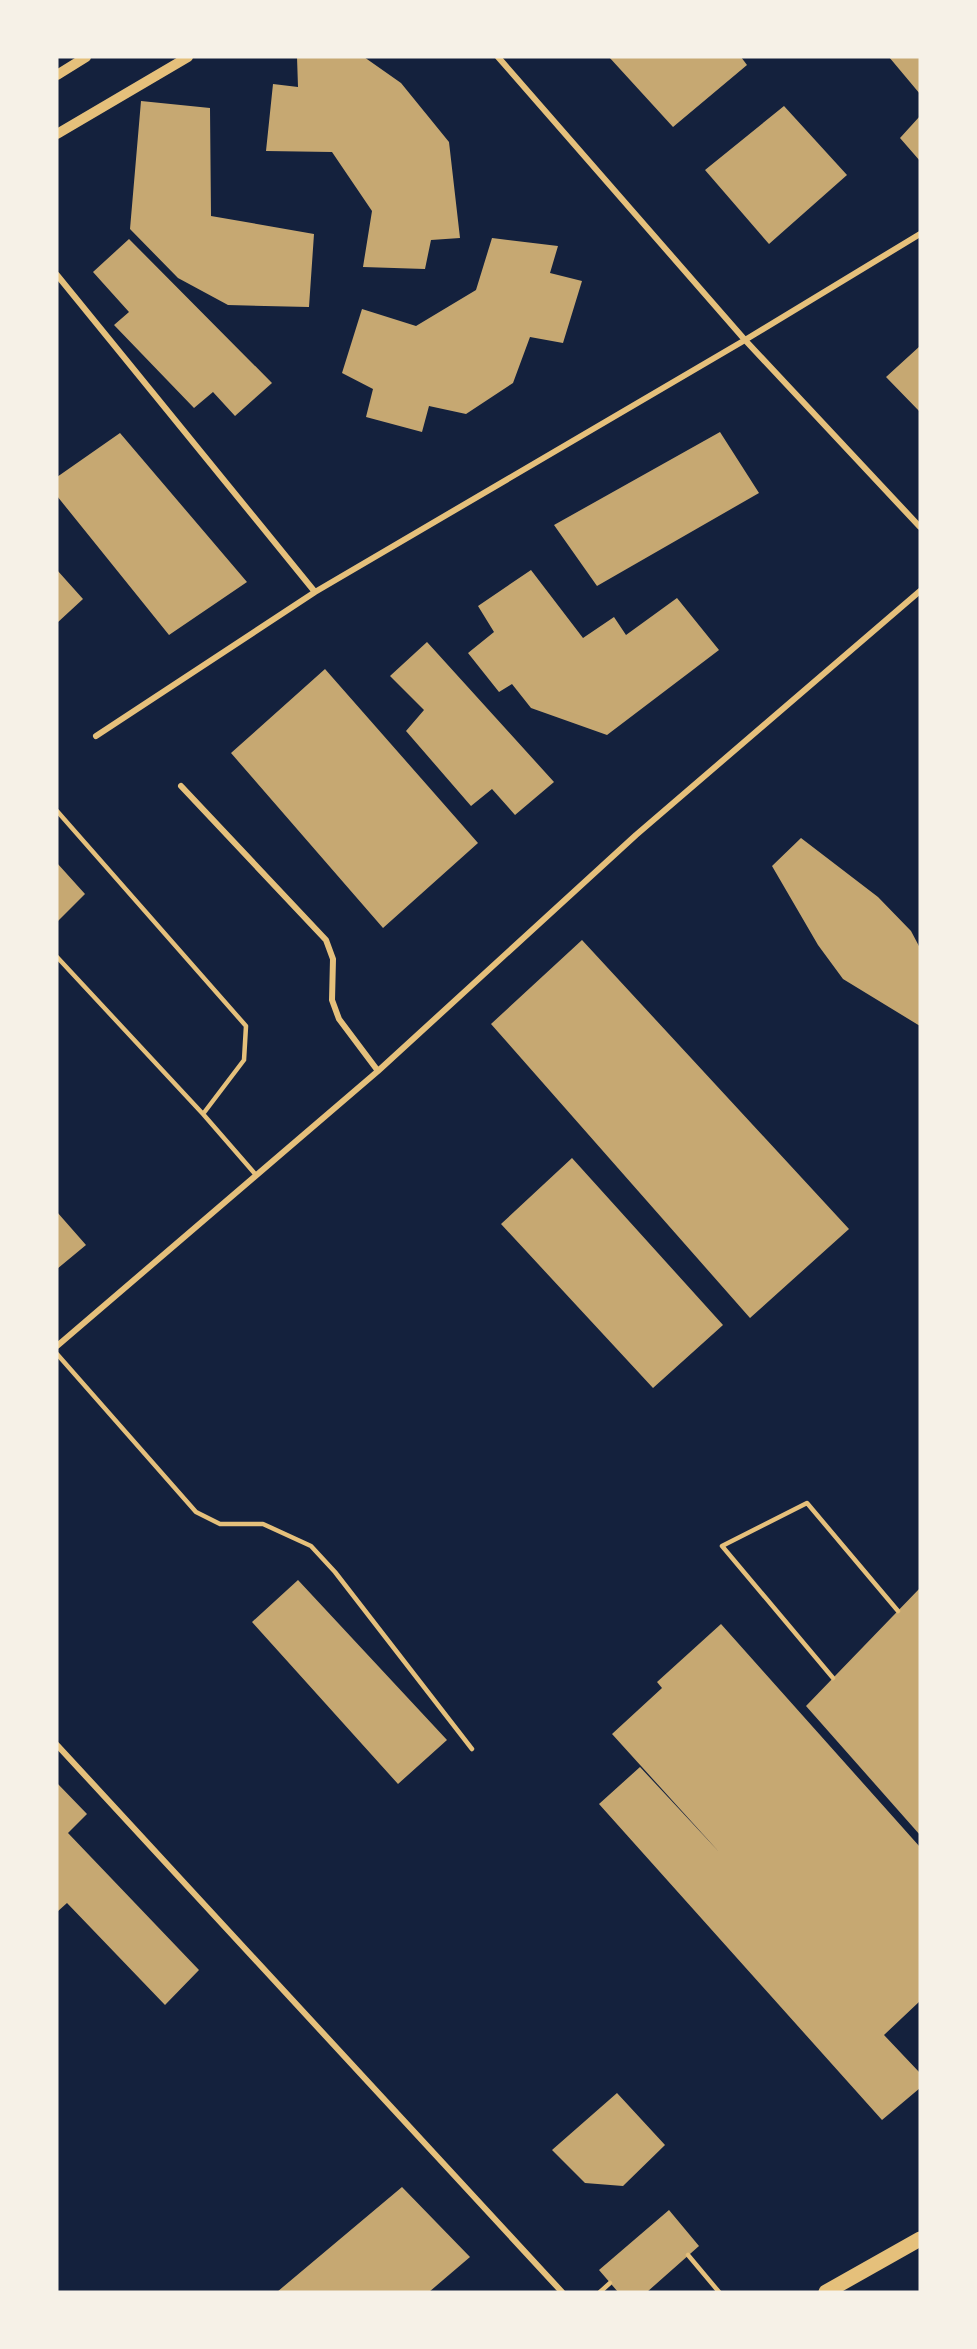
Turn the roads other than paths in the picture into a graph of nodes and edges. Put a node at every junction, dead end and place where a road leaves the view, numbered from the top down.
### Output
1 (86, 57) edge
2 (188, 57) edge
3 (498, 57) edge
4 (57, 75) edge
5 (57, 134) edge
6 (920, 234) edge
7 (57, 275) edge
8 (745, 340) junction
9 (920, 527) edge
10 (920, 591) edge
11 (315, 592) junction
12 (96, 736) dead end
13 (182, 786) dead end
14 (57, 811) edge
15 (57, 957) edge
16 (378, 1071) junction
17 (203, 1114) junction
18 (256, 1175) junction
19 (57, 1347) edge
20 (57, 1354) edge
21 (898, 1611) dead end
22 (833, 1678) dead end
23 (57, 1745) edge
24 (472, 1749) dead end
25 (920, 2239) edge
26 (688, 2255) dead end
27 (610, 2283) dead end
28 (562, 2292) edge
29 (600, 2292) edge
30 (719, 2292) edge
31 (826, 2292) edge

1 - 4 street
2 - 5 street
3 - 8 street
6 - 8 street
7 - 11 street
8 - 9 street
8 - 11 street
10 - 16 street
11 - 12 street
13 - 16 street
14 - 17 lane
15 - 17 lane
16 - 18 street
17 - 18 lane
18 - 19 street
20 - 24 lane
21 - 22 lane
23 - 28 street
25 - 31 main road
26 - 30 lane
27 - 29 lane

